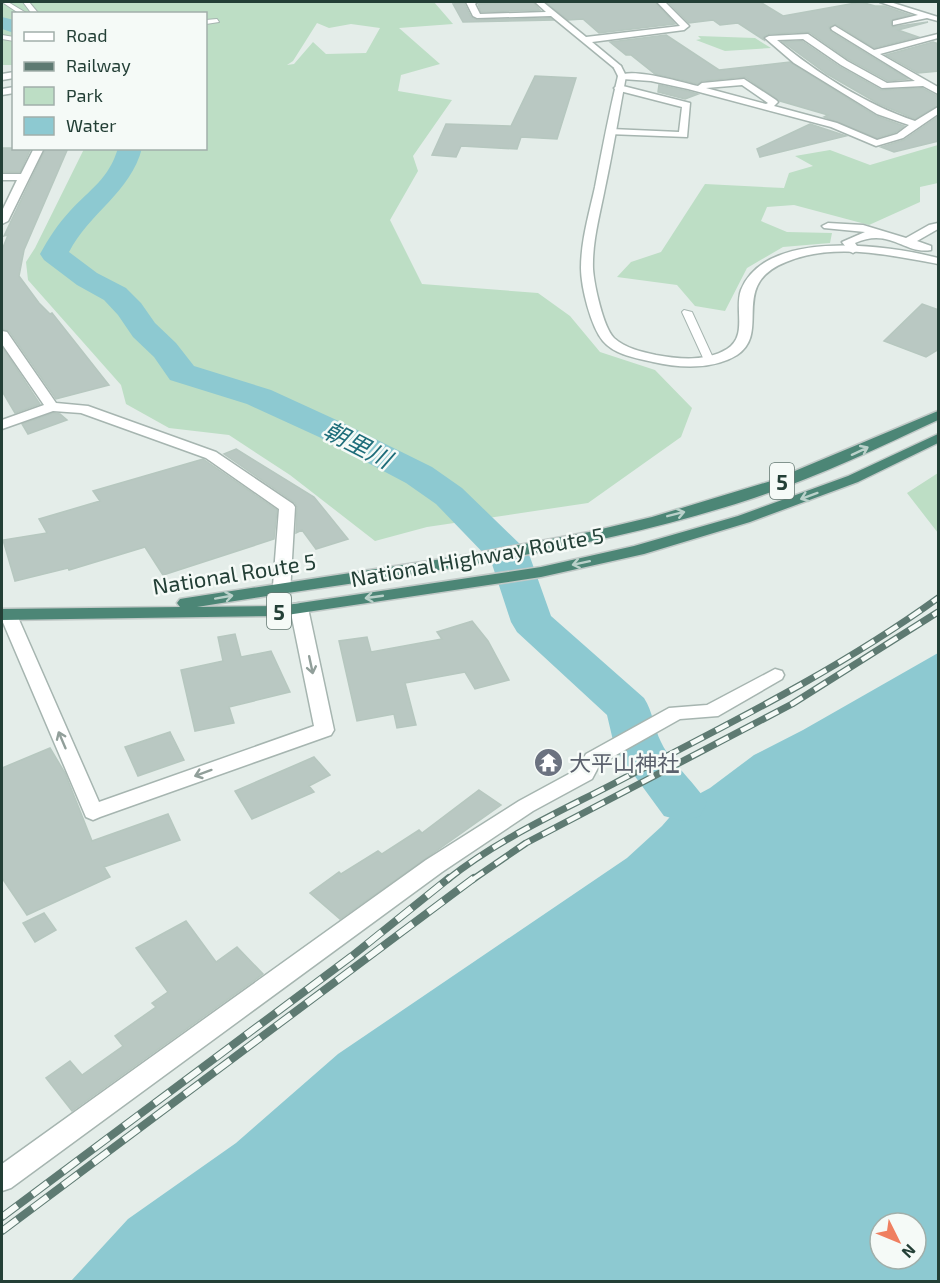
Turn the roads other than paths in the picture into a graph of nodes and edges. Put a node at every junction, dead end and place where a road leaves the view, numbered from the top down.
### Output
1 (5, 2) edge
2 (473, 2) edge
3 (539, 2) edge
4 (661, 2) edge
5 (884, 2) edge
6 (22, 12) edge
7 (553, 14) junction
8 (928, 15) junction
9 (939, 20) edge
10 (218, 21) dead end
11 (207, 22) edge
12 (896, 23) dead end
13 (835, 28) dead end
14 (915, 28) dead end
15 (939, 36) edge
16 (585, 40) junction
17 (873, 53) junction
18 (620, 72) junction
19 (924, 83) junction
20 (690, 87) junction
21 (619, 88) junction
22 (939, 91) edge
23 (768, 108) junction
24 (939, 110) edge
25 (917, 125) junction
26 (611, 132) junction
27 (38, 150) edge
28 (2, 177) edge
29 (24, 177) junction
30 (2, 221) edge
31 (828, 226) dead end
32 (939, 226) edge
33 (882, 234) junction
34 (907, 242) junction
35 (927, 248) dead end
36 (853, 249) junction
37 (939, 261) edge
38 (687, 312) dead end
39 (2, 335) edge
40 (709, 360) junction
41 (52, 407) junction
42 (939, 415) edge
43 (2, 425) edge
44 (939, 438) edge
45 (720, 503) junction
46 (744, 519) junction
47 (282, 587) junction
48 (290, 609) junction
49 (125, 614) junction
50 (5, 615) edge
51 (775, 675) dead end
52 (2, 1179) edge

1 - 6 lane
2 - 7 street
3 - 7 street
4 - 16 street
5 - 8 street
7 - 16 street
8 - 9 street
8 - 12 street
9 - 14 street
10 - 11 lane
13 - 17 street
15 - 17 street
16 - 18 street
17 - 19 street
18 - 20 street
18 - 21 street
19 - 22 street
19 - 25 street
20 - 23 street
20 - 23 street
21 - 26 street
21 - 26 street
23 - 25 street
24 - 25 street
26 - 40 street
27 - 29 street
28 - 29 street
29 - 30 street
31 - 33 street
32 - 34 street
33 - 34 street
33 - 36 street
34 - 35 street
36 - 37 street
36 - 40 street
38 - 40 lane
39 - 41 street
41 - 43 street
41 - 47 street
45 -> 42 highway, National Route 5 / 5
44 -> 46 highway, National Highway Route 5 / 5
45 - 46 highway
47 -> 45 highway, National Route 5 / 5
46 -> 48 highway, National Highway Route 5 / 5
47 - 48 street
49 -> 47 highway, National Route 5 / 5
48 - 49 highway, National Highway Route 5 / 5
48 -> 50 street
49 - 50 highway, National Highway Route 5 / 5
51 - 52 street

